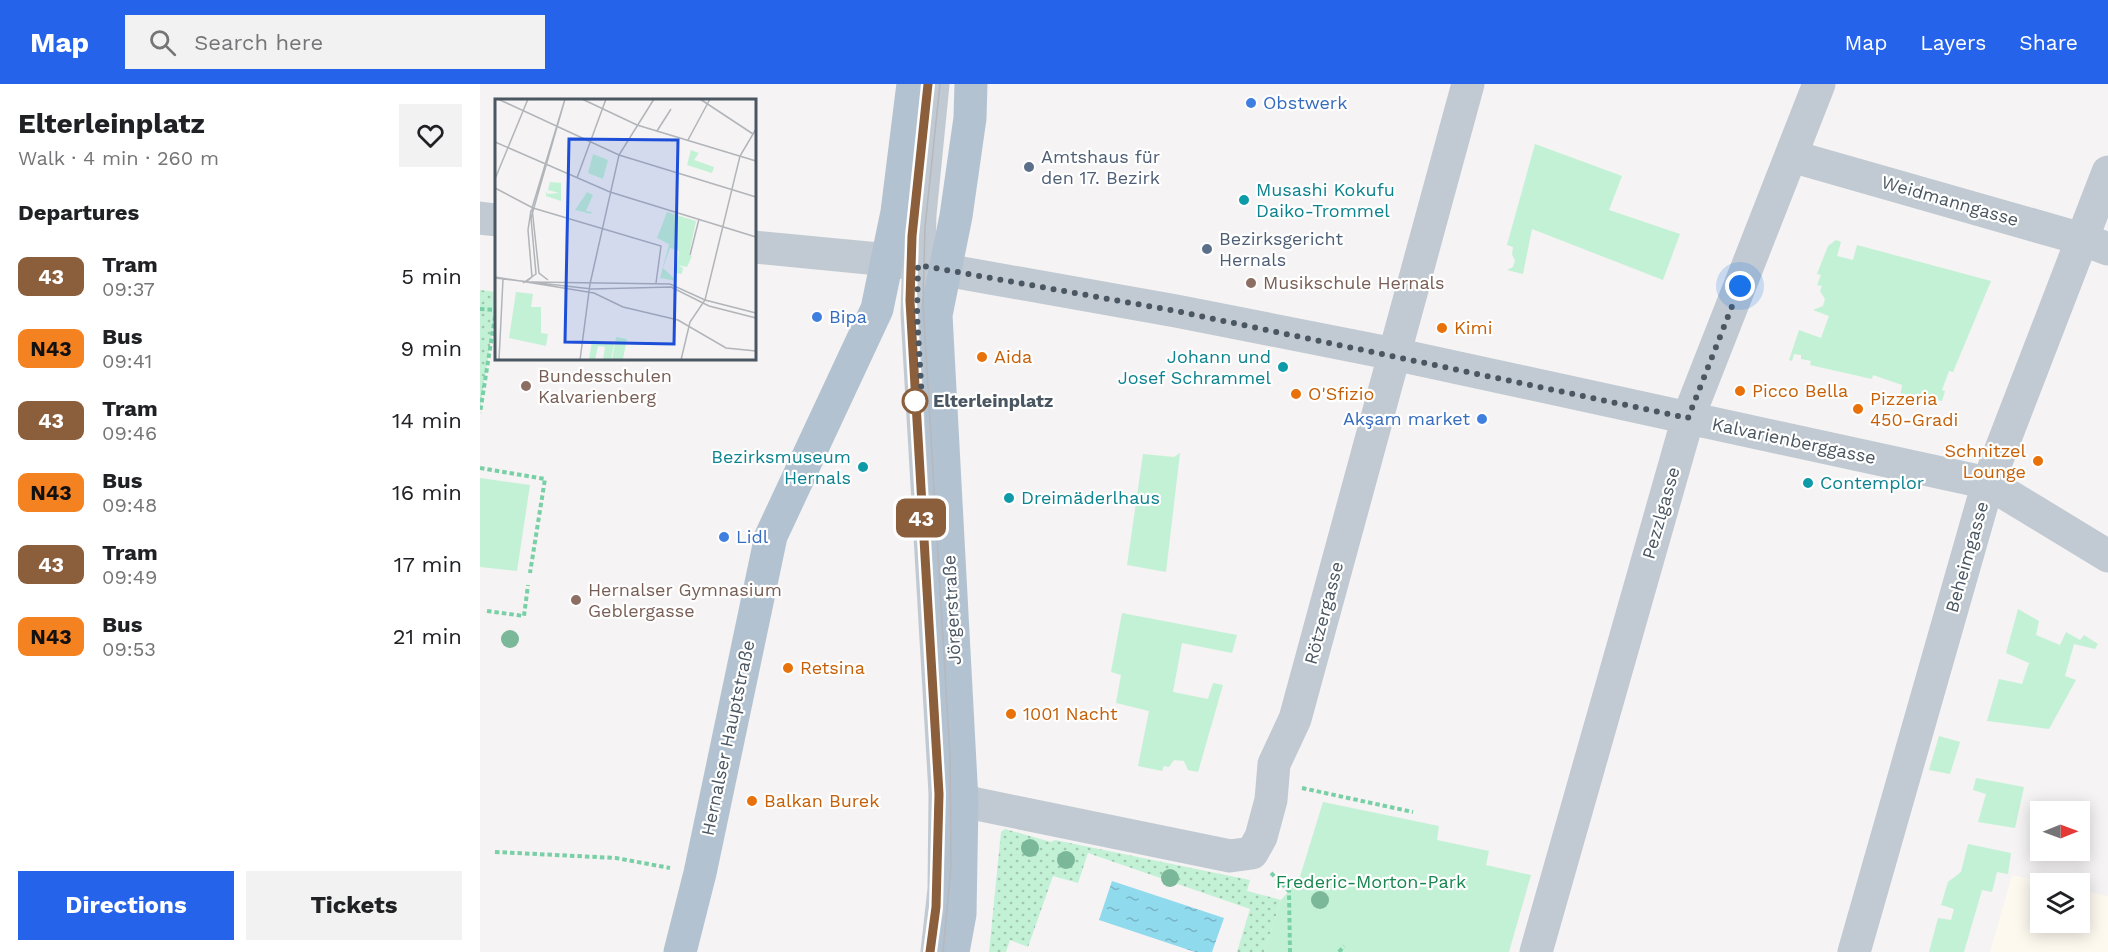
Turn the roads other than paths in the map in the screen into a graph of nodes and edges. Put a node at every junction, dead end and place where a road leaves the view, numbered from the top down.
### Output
1 (913, 84) edge
2 (933, 84) edge
3 (971, 84) edge
4 (1468, 84) edge
5 (1819, 84) edge
6 (1791, 156) junction
7 (2108, 172) edge
8 (480, 218) edge
9 (495, 220) edge
10 (2095, 244) edge
11 (756, 247) edge
12 (918, 265) junction
13 (1394, 354) junction
14 (1688, 418) junction
15 (1988, 483) junction
16 (2108, 556) edge
17 (962, 801) junction
18 (680, 952) edge
19 (937, 952) edge
20 (953, 952) edge
21 (1536, 952) edge
22 (1854, 952) edge

1 - 12 main road
2 - 12 street
3 - 12 main road
4 - 13 street, Rötzergasse
5 - 6 street, Pezzlgasse
6 - 10 street, Weidmanngasse
6 - 14 street, Pezzlgasse
7 - 10 street, Beheimgasse
8 - 9 street
10 - 15 street, Beheimgasse
11 - 12 street, Kalvarienberggasse
12 - 13 street, Kalvarienberggasse
12 - 17 main road, Jörgerstraße
12 - 18 main road, Hernalser Hauptstraße
12 - 19 street
13 - 14 street, Kalvarienberggasse
13 - 17 street, Rötzergasse
14 - 15 street, Kalvarienberggasse
14 - 21 street, Pezzlgasse
15 - 16 street, Kalvarienberggasse
15 - 22 street, Beheimgasse
17 - 20 main road, Jörgerstraße

